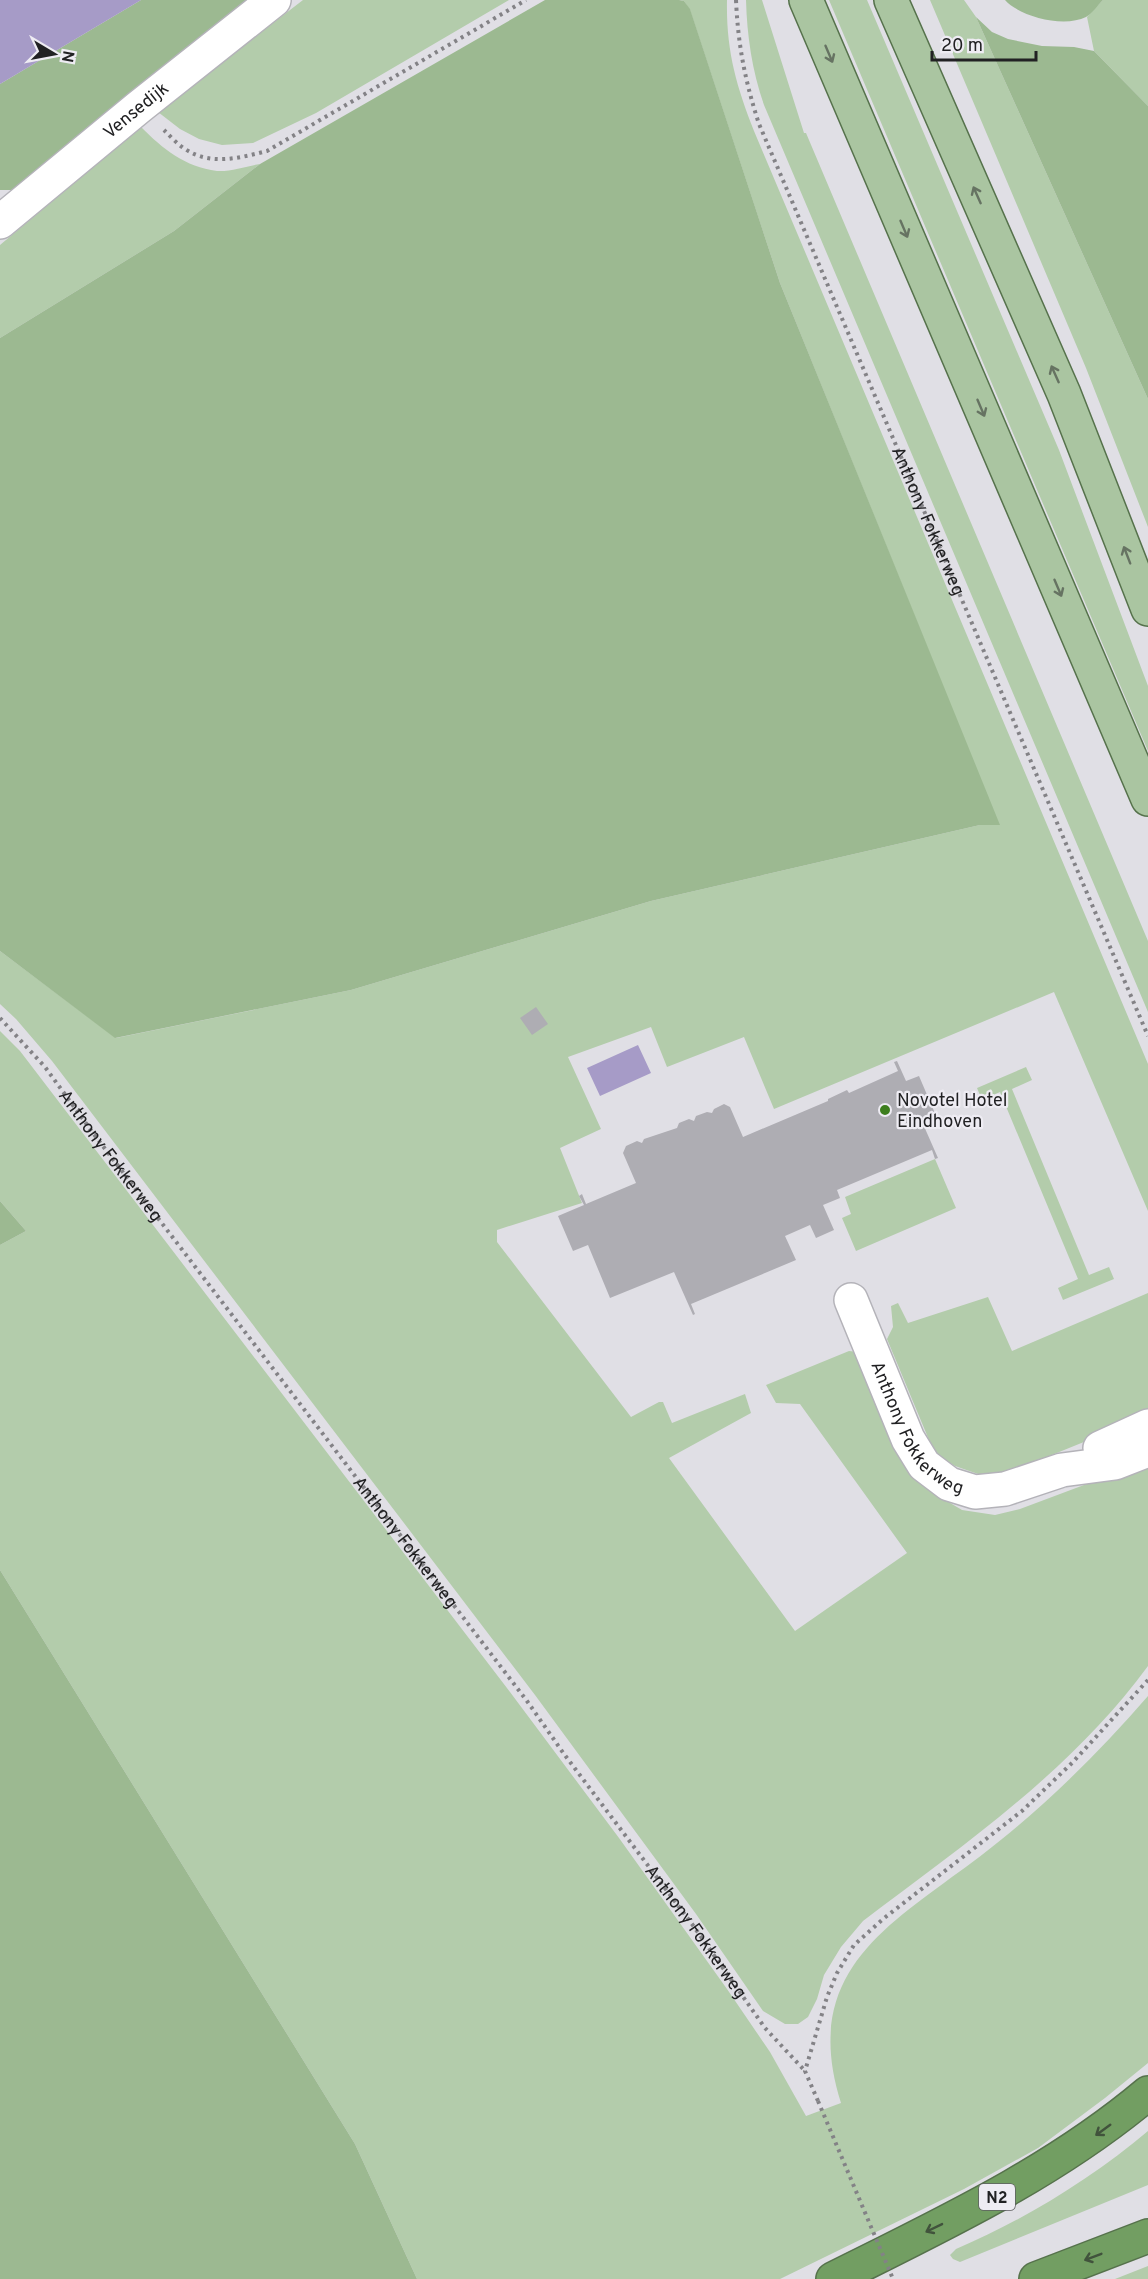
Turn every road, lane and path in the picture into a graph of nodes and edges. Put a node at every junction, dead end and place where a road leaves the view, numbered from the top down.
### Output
1 (274, 0) edge
2 (526, 0) edge
3 (736, 0) edge
4 (806, 0) edge
5 (891, 0) edge
6 (139, 107) junction
7 (0, 222) edge
8 (1148, 609) edge
9 (1148, 799) edge
10 (0, 1018) edge
11 (1148, 1036) edge
12 (851, 1300) dead end
13 (1148, 1426) edge
14 (1148, 1450) edge
15 (1062, 1470) junction
16 (1148, 1680) edge
17 (804, 2072) junction
18 (1148, 2093) edge
19 (1148, 2236) edge
20 (833, 2279) edge
21 (893, 2279) edge
22 (1036, 2279) edge

1 - 6 street, Vensedijk
2 - 6 path
3 - 11 path, Anthony Fokkerweg
4 -> 9 main road
8 -> 5 main road
6 - 7 street, Vensedijk
10 - 17 path, Anthony Fokkerweg
12 - 15 street, Anthony Fokkerweg
13 - 15 street, Anthony Fokkerweg
14 - 15 street, Anthony Fokkerweg
16 - 17 path
17 - 21 path, Anthony Fokkerweg, bridge
18 -> 20 highway, N2
19 -> 22 highway

